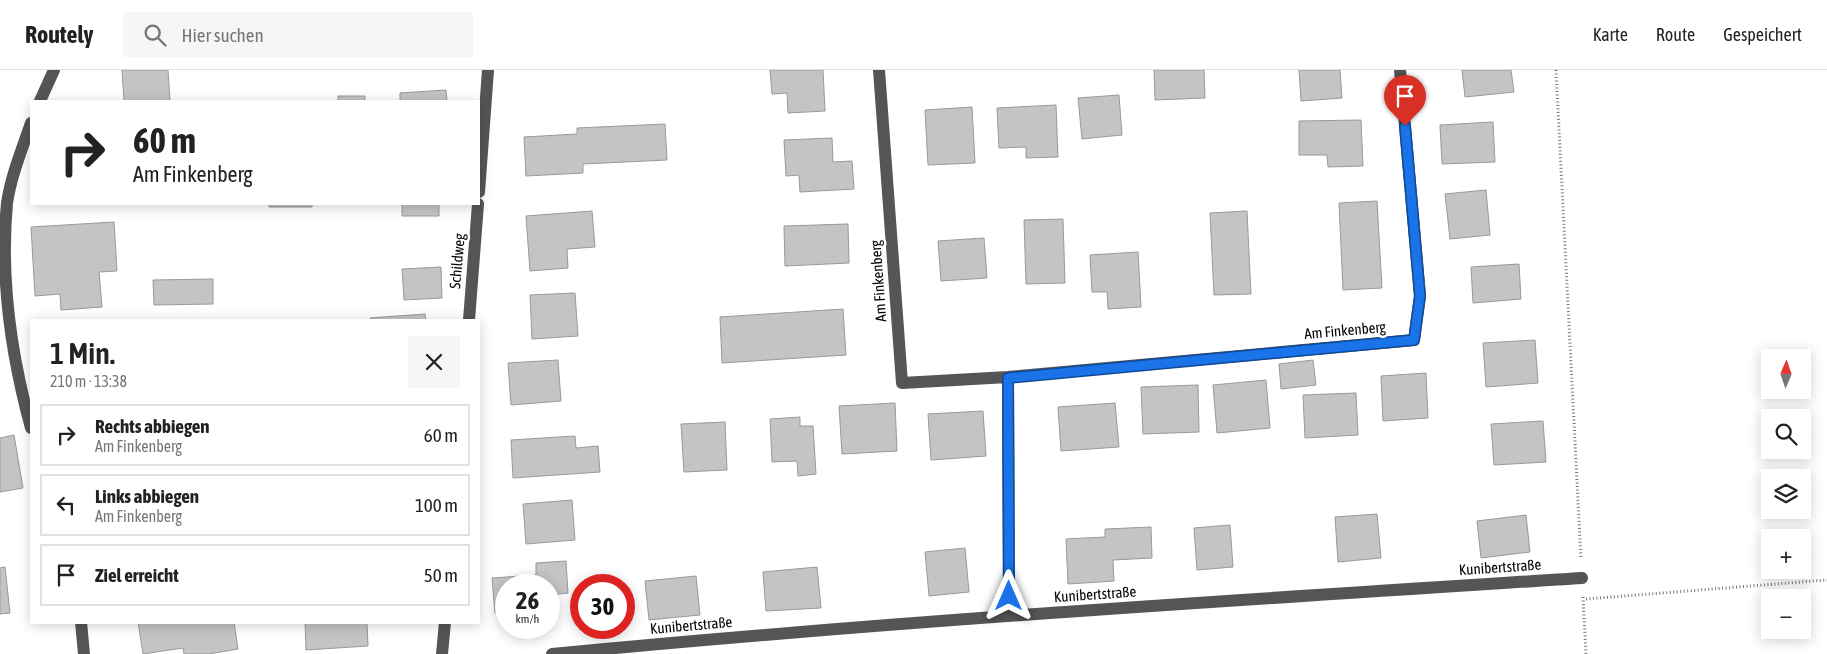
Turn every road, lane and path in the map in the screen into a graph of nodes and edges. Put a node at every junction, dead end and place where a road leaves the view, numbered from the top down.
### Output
1 (54, 70) edge
2 (488, 70) edge
3 (879, 70) edge
4 (1400, 70) edge
5 (1556, 70) edge
6 (40, 100) edge
7 (30, 126) edge
8 (481, 142) edge
9 (480, 167) edge
10 (478, 205) edge
11 (469, 319) edge
12 (1008, 378) junction
13 (30, 424) edge
14 (1582, 578) junction
15 (1827, 580) edge
16 (1583, 599) junction
17 (1009, 616) junction
18 (81, 624) edge
19 (445, 624) edge
20 (84, 654) edge
21 (442, 654) edge
22 (552, 654) edge
23 (1586, 654) edge

1 - 6 street
2 - 8 street
3 - 12 street, Am Finkenberg
4 - 12 street, Am Finkenberg
5 - 14 path
7 - 13 street
8 - 9 street
10 - 11 street, Schildweg
12 - 17 street
14 - 16 path
14 - 17 street, Kunibertstraße
15 - 16 path
16 - 23 path
17 - 22 street, Kunibertstraße
18 - 20 street
19 - 21 street

